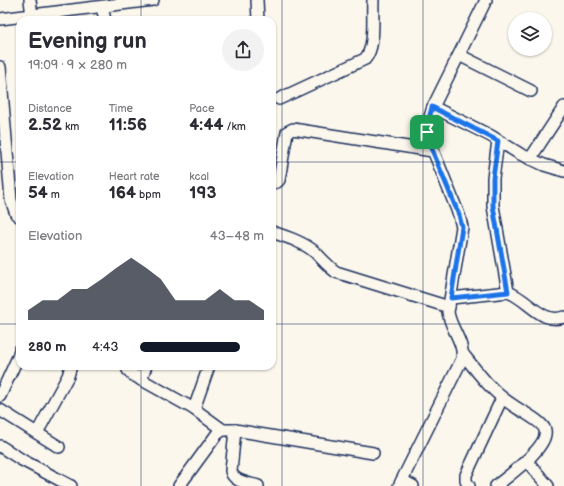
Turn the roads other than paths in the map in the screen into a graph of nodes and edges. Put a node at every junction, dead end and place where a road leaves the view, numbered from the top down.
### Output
1 (30, 0) edge
2 (153, 0) edge
3 (257, 0) edge
4 (372, 0) edge
5 (486, 0) edge
6 (127, 2) edge
7 (102, 6) junction
8 (32, 16) joint
9 (68, 16) edge
10 (104, 16) edge
11 (258, 16) edge
12 (16, 17) edge
13 (0, 18) edge
14 (459, 55) junction
15 (0, 74) edge
16 (531, 91) dead end
17 (279, 99) dead end
18 (432, 107) junction
19 (564, 107) edge
20 (2, 133) edge
21 (498, 141) junction
22 (433, 151) junction
23 (530, 159) junction
24 (564, 171) edge
25 (276, 182) edge
26 (16, 214) edge
27 (276, 234) edge
28 (508, 292) junction
29 (450, 302) junction
30 (564, 317) edge
31 (463, 354) junction
32 (16, 361) edge
33 (70, 370) edge
34 (129, 370) edge
35 (145, 370) edge
36 (208, 370) edge
37 (141, 380) junction
38 (0, 396) edge
39 (502, 398) junction
40 (194, 409) junction
41 (0, 410) edge
42 (223, 430) junction
43 (235, 430) junction
44 (37, 433) junction
45 (0, 446) edge
46 (59, 447) dead end
47 (373, 453) dead end
48 (527, 461) junction
49 (400, 483) edge
50 (71, 486) edge
51 (179, 486) edge
52 (258, 486) edge
53 (413, 486) edge
54 (469, 486) edge
55 (496, 486) edge
56 (548, 486) edge

1 - 8 street
2 - 6 street
3 - 11 street
4 - 17 street
5 - 14 street
6 - 7 street
7 - 9 street
7 - 10 street
8 - 9 street
12 - 13 street
14 - 16 street
14 - 18 street
15 - 20 street
18 - 21 street
18 - 22 street
19 - 23 street
20 - 26 street
21 - 23 street
21 - 28 street
22 - 25 street
22 - 29 street
23 - 24 street
27 - 29 street
28 - 29 street
28 - 30 street
29 - 31 street
31 - 39 street
31 - 49 street
32 - 38 street
33 - 44 street
34 - 37 street
35 - 37 street
36 - 40 street
37 - 40 street
39 - 48 street
39 - 54 street
40 - 42 street
41 - 44 street
42 - 43 street
42 - 51 street
43 - 47 street
43 - 52 street
44 - 46 street
45 - 50 street
48 - 55 street
48 - 56 street
49 - 53 street

